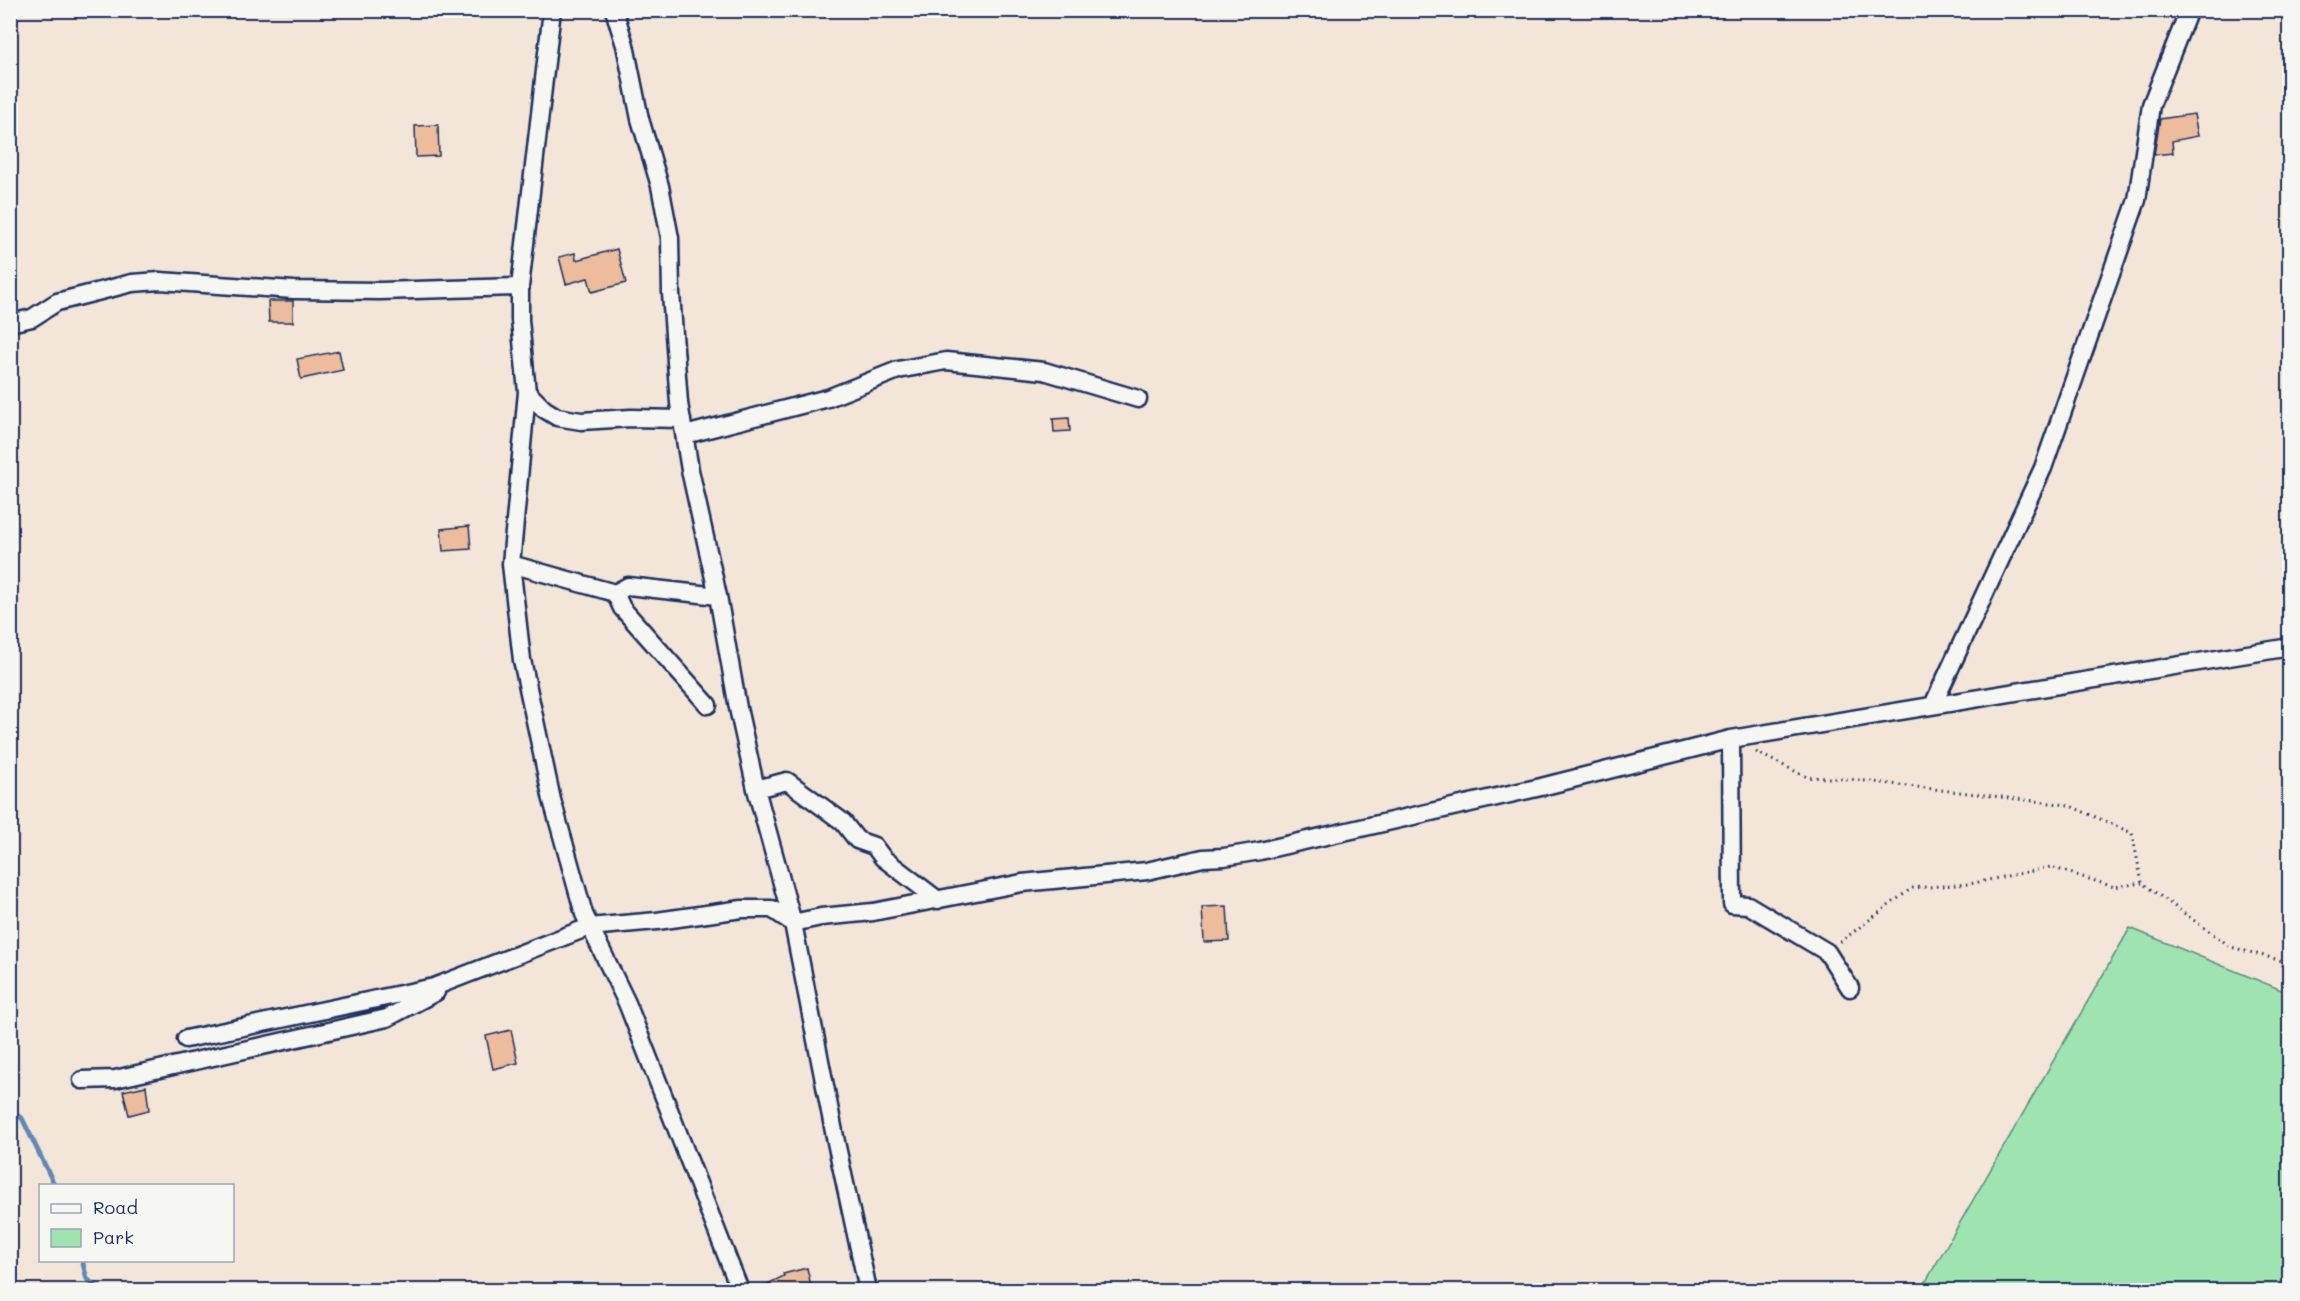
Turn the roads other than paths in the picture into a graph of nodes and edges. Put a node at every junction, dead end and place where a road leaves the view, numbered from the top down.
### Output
1 (552, 10) edge
2 (614, 10) edge
3 (2189, 10) edge
4 (520, 287) junction
5 (10, 323) edge
6 (527, 392) junction
7 (1138, 399) dead end
8 (684, 427) junction
9 (511, 564) junction
10 (615, 592) junction
11 (718, 596) junction
12 (2289, 647) edge
13 (708, 705) dead end
14 (1933, 705) junction
15 (1731, 740) junction
16 (756, 789) junction
17 (938, 900) junction
18 (793, 923) junction
19 (589, 927) junction
20 (474, 972) junction
21 (1850, 988) dead end
22 (186, 1039) dead end
23 (82, 1080) dead end
24 (740, 1290) edge
25 (868, 1290) edge

1 - 4 street
2 - 8 street
3 - 14 street
4 - 5 street
4 - 6 street
6 - 8 street
6 - 9 street
7 - 8 street
8 - 11 street
9 - 10 street
9 - 19 street
10 - 11 street
10 - 13 street
11 - 16 street
12 - 14 street
14 - 15 street
15 - 17 street
15 - 21 street
16 - 17 street
16 - 18 street
17 - 18 street
18 - 19 street
18 - 25 street
19 - 20 street
19 - 24 street
20 - 22 street
20 - 23 street

